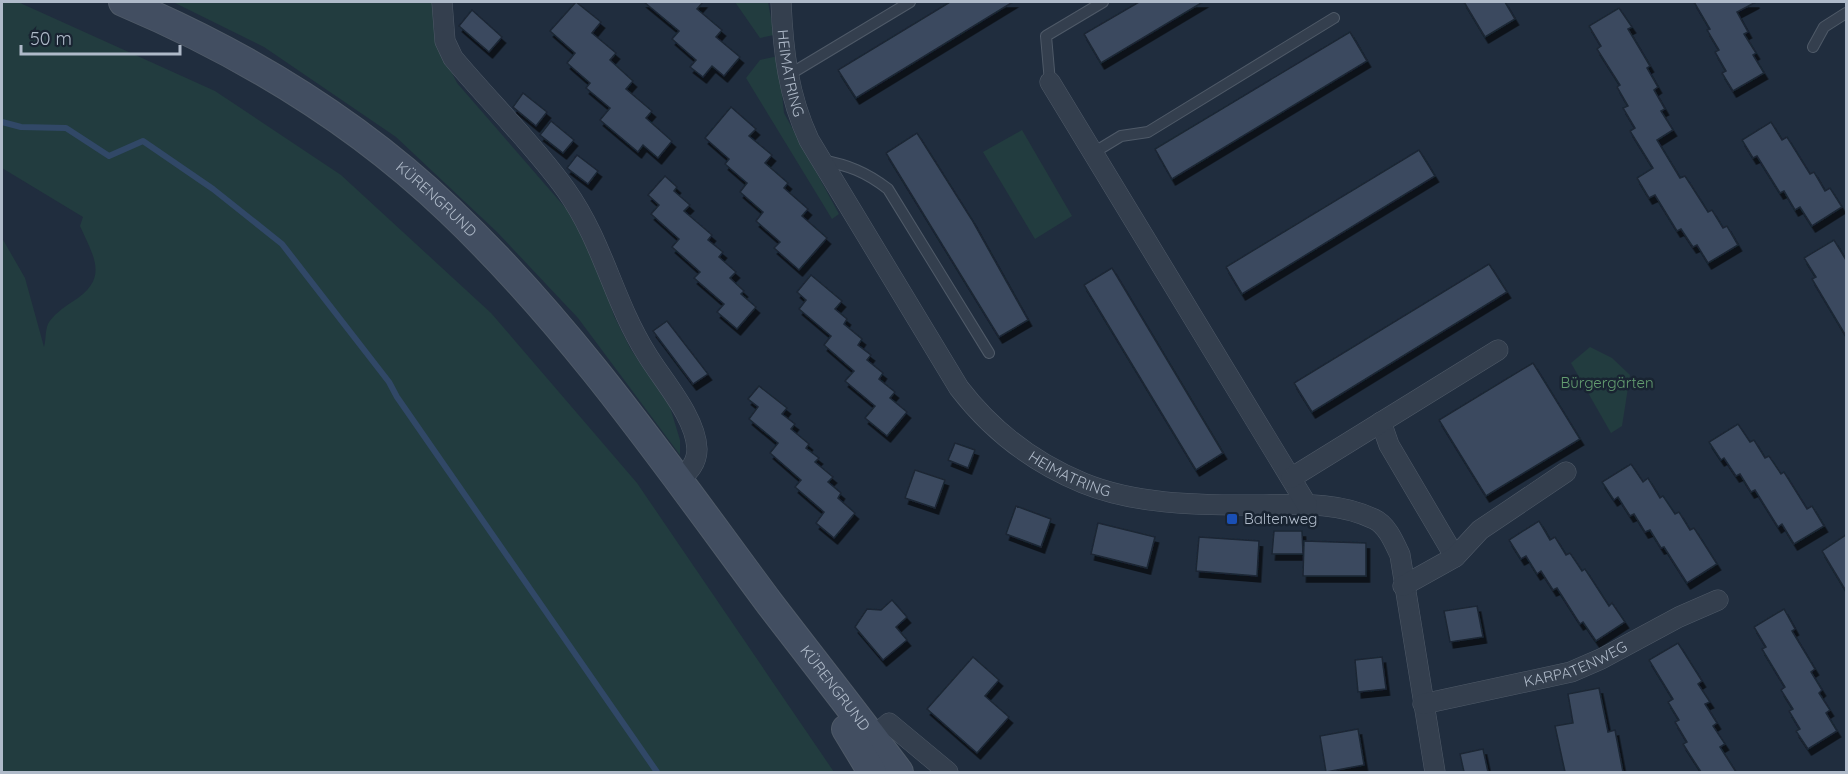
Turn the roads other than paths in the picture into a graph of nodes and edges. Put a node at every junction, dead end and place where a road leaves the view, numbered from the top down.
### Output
1 (123, 2) edge
2 (442, 2) edge
3 (781, 2) edge
4 (910, 2) edge
5 (1102, 2) edge
6 (1846, 13) edge
7 (1334, 18) dead end
8 (1813, 47) dead end
9 (787, 76) junction
10 (1050, 82) joint
11 (1094, 153) junction
12 (820, 160) junction
13 (1498, 350) dead end
14 (989, 353) dead end
15 (1381, 422) junction
16 (1566, 472) dead end
17 (1291, 478) junction
18 (680, 480) junction
19 (1307, 505) junction
20 (1455, 556) junction
21 (1403, 586) junction
22 (1718, 600) dead end
23 (1424, 704) junction
24 (868, 753) edge
25 (899, 772) edge
26 (948, 772) edge
27 (1435, 772) edge

1 - 18 main road, KÜRENGRUND
2 - 18 street
3 - 9 street, HEIMATRING
4 - 9 lane
5 - 10 lane
6 - 8 lane
7 - 11 lane
9 - 12 street, HEIMATRING
10 - 11 street
11 - 17 street
12 - 14 lane
12 - 19 street, HEIMATRING
13 - 15 street
15 - 17 street
15 - 20 street
16 - 20 street
17 - 19 street
18 - 24 main road, KÜRENGRUND
19 - 21 street, HEIMATRING
20 - 21 street
21 - 23 street, HEIMATRING
22 - 23 street, KARPATENWEG
23 - 27 street, HEIMATRING
24 - 25 main road, KÜRENGRUND
24 - 26 street

